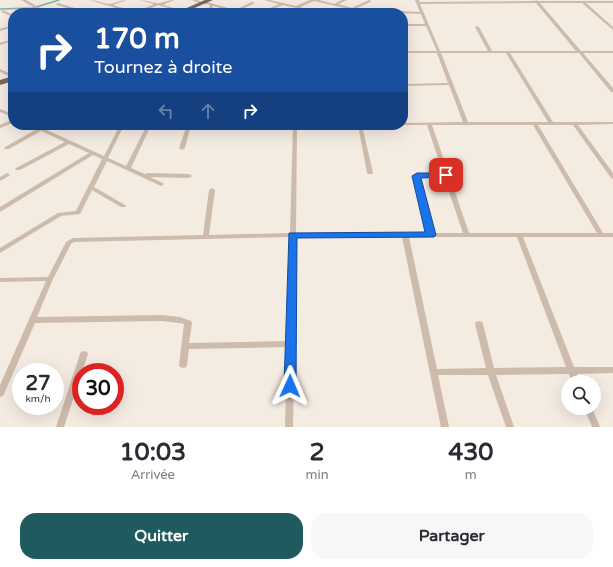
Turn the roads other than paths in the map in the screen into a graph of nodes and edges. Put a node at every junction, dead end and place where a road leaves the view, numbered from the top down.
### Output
1 (22, 0) edge
2 (92, 0) edge
3 (125, 0) edge
4 (142, 0) edge
5 (172, 0) edge
6 (194, 0) edge
7 (266, 0) edge
8 (314, 0) edge
9 (346, 0) edge
10 (364, 0) edge
11 (276, 1) edge
12 (490, 1) edge
13 (506, 1) edge
14 (536, 1) edge
15 (418, 2) edge
16 (583, 2) junction
17 (613, 2) edge
18 (207, 3) edge
19 (253, 3) dead end
20 (58, 4) dead end
21 (282, 4) junction
22 (110, 5) junction
23 (158, 5) junction
24 (334, 5) junction
25 (297, 7) junction
26 (36, 8) edge
27 (71, 8) edge
28 (120, 8) edge
29 (150, 8) edge
30 (167, 8) edge
31 (192, 8) edge
32 (224, 8) edge
33 (245, 8) edge
34 (273, 8) edge
35 (300, 8) edge
36 (348, 8) edge
37 (354, 8) edge
38 (408, 13) edge
39 (423, 13) junction
40 (408, 24) edge
41 (428, 25) junction
42 (477, 28) dead end
43 (613, 29) edge
44 (408, 52) edge
45 (439, 52) junction
46 (491, 52) junction
47 (507, 52) junction
48 (580, 52) junction
49 (613, 52) edge
50 (451, 84) junction
51 (408, 85) edge
52 (613, 91) edge
53 (534, 123) junction
54 (550, 123) junction
55 (574, 123) junction
56 (613, 123) edge
57 (408, 124) edge
58 (429, 124) junction
59 (466, 124) junction
60 (39, 130) edge
61 (43, 130) edge
62 (120, 130) edge
63 (147, 130) edge
64 (187, 130) edge
65 (294, 130) edge
66 (361, 130) edge
67 (69, 142) junction
68 (7, 148) dead end
69 (182, 148) dead end
70 (93, 153) junction
71 (106, 159) junction
72 (128, 168) junction
73 (18, 169) dead end
74 (370, 173) dead end
75 (7, 175) dead end
76 (143, 175) junction
77 (446, 175) junction
78 (189, 176) dead end
79 (613, 177) edge
80 (0, 179) edge
81 (162, 184) dead end
82 (92, 188) junction
83 (212, 190) dead end
84 (123, 206) dead end
85 (0, 210) edge
86 (292, 235) junction
87 (405, 235) junction
88 (431, 235) junction
89 (467, 235) junction
90 (519, 235) junction
91 (601, 235) junction
92 (613, 235) edge
93 (206, 236) junction
94 (0, 251) edge
95 (50, 279) junction
96 (0, 280) edge
97 (33, 320) junction
98 (479, 324) dead end
99 (290, 344) junction
100 (186, 346) junction
101 (84, 354) dead end
102 (184, 365) dead end
103 (613, 370) edge
104 (570, 371) junction
105 (434, 372) junction
106 (491, 372) junction
107 (572, 375) edge
108 (0, 394) edge
109 (591, 415) edge
110 (60, 427) edge
111 (289, 427) edge
112 (446, 427) edge
113 (510, 427) edge
114 (596, 427) edge

1 - 26 street
2 - 22 street
3 - 22 street
4 - 23 street
5 - 23 street
6 - 18 street
7 - 11 street
8 - 24 street
8 - 25 street
9 - 24 street
10 - 37 street
11 - 21 street
12 - 13 street
12 - 15 street
13 - 14 street
14 - 16 street
14 - 48 street
15 - 39 street
16 - 17 street
16 - 43 street
18 - 31 main road
18 - 32 street
19 - 33 street
20 - 27 street
21 - 25 street
21 - 34 street
22 - 28 street
23 - 29 street
23 - 30 street
24 - 36 street
25 - 35 street
38 - 39 street
39 - 41 street
40 - 41 street
41 - 45 street
42 - 46 street
44 - 45 street
45 - 46 street
45 - 50 street
46 - 47 street
47 - 48 street
47 - 54 street
48 - 49 street
48 - 52 street
50 - 51 street
50 - 59 street
53 - 54 street
53 - 59 street
53 - 91 street
54 - 55 street
55 - 56 street
55 - 79 street
57 - 58 street
58 - 59 street
58 - 77 street
60 - 68 street
61 - 67 street
62 - 71 street
63 - 72 street
64 - 69 street
65 - 86 street
66 - 74 street
67 - 70 street
67 - 73 street
70 - 71 street
70 - 85 street
71 - 72 street
71 - 82 street
72 - 76 street
75 - 80 street
76 - 78 street
76 - 81 street
77 - 88 street
77 - 89 street
82 - 84 street
82 - 94 street
83 - 93 street
86 - 87 street
86 - 93 street
86 - 99 street
87 - 88 street
87 - 105 street
88 - 89 street
89 - 90 street
90 - 91 street
90 - 104 street
91 - 92 street
93 - 95 street
95 - 96 street
95 - 97 street
97 - 100 street
97 - 108 street
98 - 106 street
99 - 100 street
99 - 111 street
100 - 102 street
101 - 110 street
103 - 104 street
104 - 106 street
104 - 107 street
105 - 106 street
105 - 112 street
106 - 113 street
109 - 114 street

